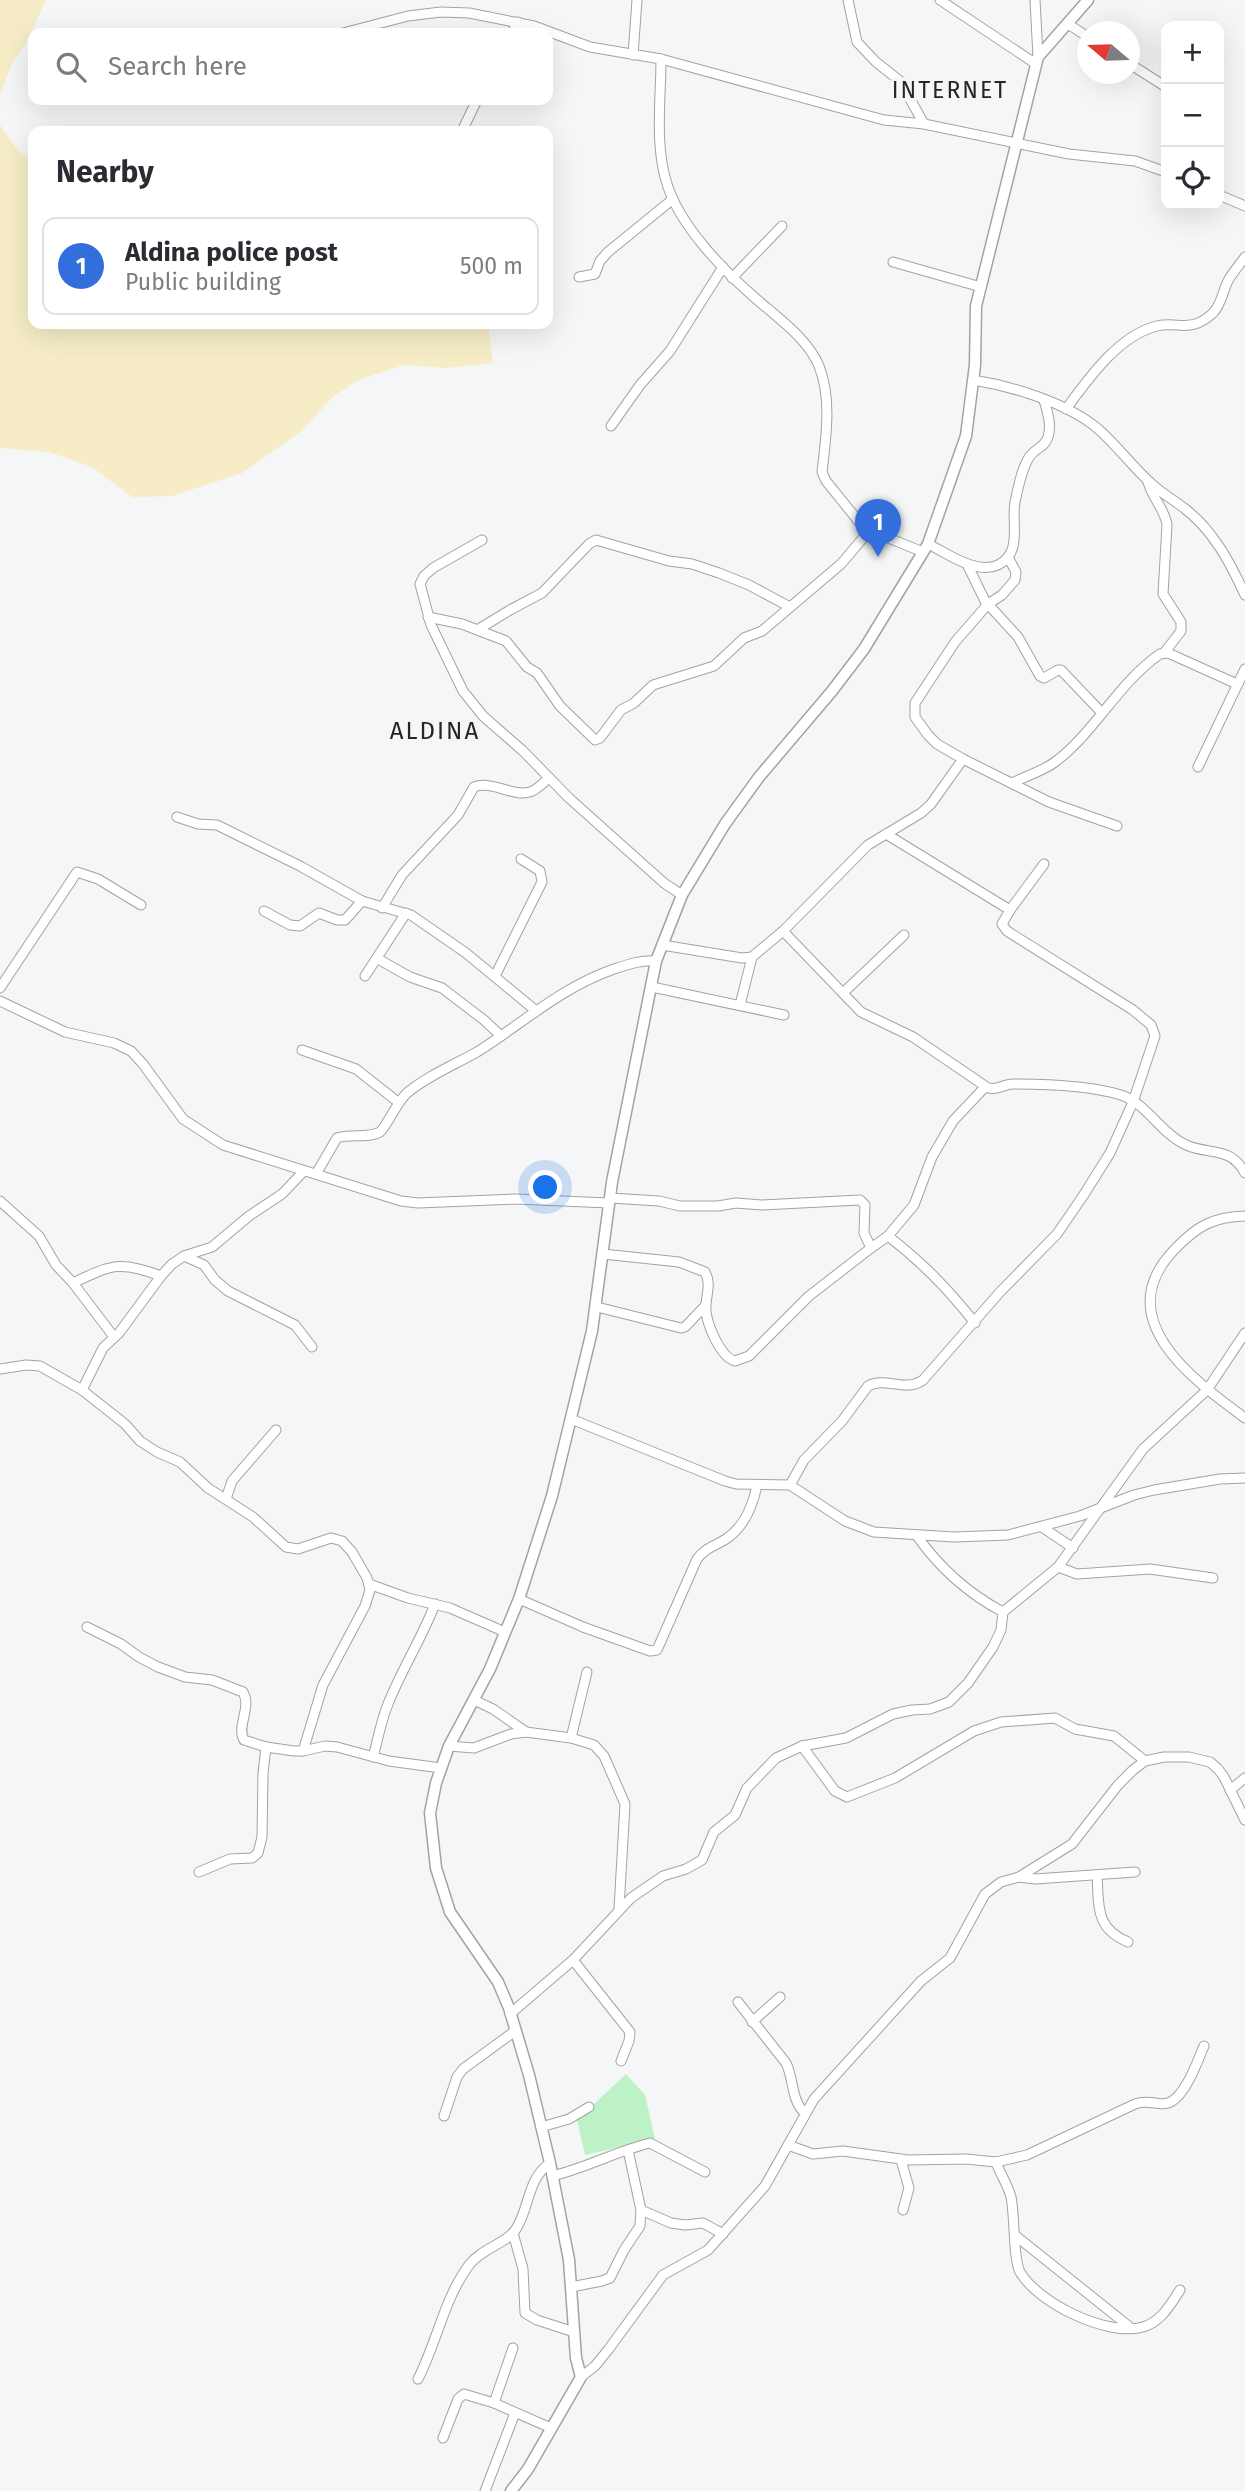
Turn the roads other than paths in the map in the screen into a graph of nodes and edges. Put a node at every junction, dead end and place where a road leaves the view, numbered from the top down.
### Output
1 (637, 0) edge
2 (848, 0) edge
3 (940, 0) edge
4 (1035, 0) edge
5 (1088, 0) edge
6 (518, 22) junction
7 (1068, 24) junction
8 (361, 28) edge
9 (515, 28) edge
10 (539, 28) edge
11 (1077, 30) edge
12 (553, 32) edge
13 (633, 55) junction
14 (661, 59) junction
15 (1037, 60) junction
16 (1140, 71) edge
17 (1161, 84) edge
18 (475, 105) edge
19 (924, 124) junction
20 (464, 126) edge
21 (1016, 141) junction
22 (1161, 170) edge
23 (1224, 197) edge
24 (673, 199) junction
25 (1245, 206) edge
26 (782, 226) dead end
27 (1245, 257) edge
28 (893, 262) dead end
29 (723, 267) junction
30 (579, 277) dead end
31 (733, 278) junction
32 (981, 288) junction
33 (973, 380) junction
34 (1044, 400) junction
35 (1066, 409) junction
36 (611, 426) dead end
37 (1147, 479) junction
38 (869, 531) junction
39 (482, 540) dead end
40 (925, 548) junction
41 (1008, 557) junction
42 (967, 564) junction
43 (1245, 595) edge
44 (988, 604) junction
45 (790, 607) junction
46 (428, 618) junction
47 (477, 630) junction
48 (1164, 653) junction
49 (1245, 669) edge
50 (1237, 684) junction
51 (1102, 713) junction
52 (963, 759) junction
53 (1198, 767) dead end
54 (549, 778) junction
55 (1012, 783) junction
56 (177, 817) dead end
57 (1117, 826) dead end
58 (886, 834) junction
59 (521, 859) dead end
60 (1044, 864) dead end
61 (682, 895) junction
62 (362, 901) junction
63 (141, 905) dead end
64 (382, 908) junction
65 (1010, 910) junction
66 (264, 911) dead end
67 (406, 913) junction
68 (782, 931) junction
69 (904, 935) dead end
70 (662, 944) junction
71 (752, 957) junction
72 (378, 959) junction
73 (656, 961) junction
74 (365, 976) dead end
75 (495, 976) junction
76 (652, 987) junction
77 (0, 988) edge
78 (843, 993) junction
79 (0, 1001) edge
80 (740, 1005) junction
81 (535, 1010) junction
82 (785, 1015) dead end
83 (501, 1036) junction
84 (302, 1049) dead end
85 (985, 1087) junction
86 (398, 1102) junction
87 (1133, 1102) junction
88 (1244, 1170) edge
89 (304, 1171) junction
90 (316, 1174) junction
91 (0, 1201) edge
92 (609, 1201) junction
93 (1245, 1216) edge
94 (888, 1236) junction
95 (209, 1248) junction
96 (871, 1248) junction
97 (603, 1254) junction
98 (184, 1256) junction
99 (204, 1265) junction
100 (161, 1276) junction
101 (73, 1283) junction
102 (705, 1306) junction
103 (597, 1307) junction
104 (975, 1323) junction
105 (1245, 1333) edge
106 (114, 1337) junction
107 (312, 1347) dead end
108 (0, 1369) edge
109 (82, 1390) junction
110 (1207, 1390) junction
111 (1245, 1418) edge
112 (571, 1419) junction
113 (276, 1430) dead end
114 (1245, 1478) edge
115 (757, 1485) junction
116 (790, 1485) junction
117 (226, 1499) junction
118 (1101, 1509) junction
119 (1042, 1527) junction
120 (917, 1536) junction
121 (1073, 1548) junction
122 (1058, 1567) junction
123 (1213, 1578) dead end
124 (369, 1584) junction
125 (519, 1599) junction
126 (435, 1604) junction
127 (1003, 1612) junction
128 (87, 1628) dead end
129 (505, 1632) junction
130 (587, 1672) dead end
131 (474, 1700) junction
132 (526, 1732) junction
133 (570, 1738) junction
134 (449, 1746) junction
135 (802, 1746) junction
136 (266, 1747) junction
137 (303, 1751) junction
138 (373, 1757) junction
139 (1145, 1761) junction
140 (441, 1768) junction
141 (1245, 1778) edge
142 (1230, 1790) junction
143 (1245, 1821) edge
144 (199, 1872) dead end
145 (1135, 1872) dead end
146 (1097, 1875) junction
147 (1019, 1877) junction
148 (618, 1909) junction
149 (1128, 1942) dead end
150 (573, 1960) junction
151 (780, 1997) dead end
152 (738, 2002) dead end
153 (510, 2014) junction
154 (752, 2022) junction
155 (515, 2031) junction
156 (1204, 2046) dead end
157 (621, 2061) dead end
158 (589, 2107) dead end
159 (805, 2113) junction
160 (444, 2116) dead end
161 (541, 2127) junction
162 (788, 2145) junction
163 (628, 2150) junction
164 (901, 2160) junction
165 (996, 2162) junction
166 (550, 2163) junction
167 (705, 2172) dead end
168 (552, 2176) junction
169 (641, 2210) junction
170 (903, 2210) dead end
171 (513, 2233) junction
172 (723, 2234) junction
173 (1016, 2236) junction
174 (571, 2287) junction
175 (1180, 2290) dead end
176 (1131, 2328) junction
177 (574, 2332) junction
178 (513, 2348) dead end
179 (581, 2377) junction
180 (418, 2379) dead end
181 (494, 2403) junction
182 (515, 2413) junction
183 (551, 2428) junction
184 (443, 2438) dead end
185 (485, 2491) edge
186 (512, 2491) edge

1 - 13 street
2 - 19 street
3 - 15 street
4 - 15 street
5 - 7 street
6 - 8 street
6 - 9 street
6 - 10 street
7 - 11 street
7 - 15 street
12 - 13 street
13 - 14 street
14 - 19 street
14 - 24 street
15 - 21 street
16 - 17 street
18 - 20 street
19 - 21 street
21 - 22 street
21 - 32 street
23 - 25 street
24 - 29 street
24 - 30 street
26 - 31 street
27 - 35 street
28 - 32 street
29 - 31 street
29 - 36 street
31 - 38 street
32 - 33 street
33 - 34 street
33 - 40 street
34 - 35 street
34 - 41 street
35 - 37 street
37 - 43 street
37 - 48 street
38 - 40 street
38 - 45 street
39 - 46 street
40 - 42 street
40 - 61 street
41 - 42 street
41 - 44 street
42 - 44 street
44 - 51 street
44 - 52 street
45 - 47 street
45 - 47 street
46 - 47 street
46 - 54 street
48 - 50 street
48 - 51 street
49 - 50 street
50 - 53 street
51 - 55 street
52 - 55 street
52 - 58 street
54 - 61 street
54 - 64 street
55 - 57 street
56 - 62 street
58 - 65 street
58 - 68 street
59 - 75 street
60 - 65 street
61 - 70 street
62 - 64 street
62 - 66 street
63 - 77 street
64 - 67 street
65 - 87 street
67 - 72 street
67 - 75 street
68 - 71 street
68 - 78 street
69 - 78 street
70 - 71 street
70 - 73 street
71 - 80 street
72 - 74 street
72 - 83 street
73 - 76 street
73 - 81 street
75 - 81 street
76 - 80 street
76 - 92 street
78 - 85 street
79 - 89 street
80 - 82 street
81 - 83 street
83 - 86 street
84 - 86 street
85 - 87 street
85 - 94 street
86 - 90 street
87 - 88 street
87 - 104 street
89 - 90 street
89 - 95 street
90 - 92 street
91 - 101 street
92 - 96 street
92 - 97 street
93 - 110 street
94 - 96 street
94 - 104 street
95 - 98 street
95 - 99 street
96 - 102 street
97 - 102 street
97 - 103 street
98 - 99 street
98 - 100 street
99 - 107 street
100 - 101 street
100 - 106 street
101 - 106 street
102 - 103 street
103 - 112 street
104 - 116 street
105 - 110 street
106 - 109 street
108 - 109 street
109 - 117 street
110 - 111 street
110 - 118 street
112 - 115 street
112 - 125 street
113 - 117 street
114 - 118 street
115 - 116 street
115 - 125 street
116 - 120 street
117 - 124 street
118 - 119 street
118 - 121 street
119 - 120 street
119 - 121 street
120 - 127 street
121 - 122 street
122 - 123 street
122 - 127 street
124 - 126 street
124 - 137 street
125 - 129 street
126 - 129 street
126 - 138 street
127 - 135 street
128 - 136 street
129 - 131 street
130 - 133 street
131 - 132 street
131 - 134 street
132 - 133 street
132 - 134 street
133 - 148 street
134 - 140 street
135 - 139 street
135 - 148 street
136 - 137 street
136 - 144 street
137 - 138 street
138 - 140 street
139 - 142 street
139 - 147 street
140 - 153 street
141 - 142 street
142 - 143 street
145 - 146 street
146 - 147 street
146 - 149 street
147 - 159 street
148 - 150 street
150 - 153 street
150 - 157 street
151 - 154 street
152 - 154 street
153 - 155 street
154 - 159 street
155 - 160 street
155 - 161 street
156 - 165 street
158 - 161 street
159 - 162 street
161 - 166 street
162 - 164 street
162 - 172 street
163 - 167 street
163 - 168 street
163 - 169 street
164 - 165 street
164 - 170 street
165 - 173 street
166 - 168 street
166 - 171 street
168 - 174 street
169 - 172 street
169 - 174 street
171 - 177 street
171 - 180 street
172 - 179 street
173 - 176 street
173 - 176 street
174 - 177 street
175 - 176 street
177 - 179 street
178 - 181 street
179 - 183 street
181 - 182 street
181 - 184 street
182 - 183 street
182 - 185 street
183 - 186 street

